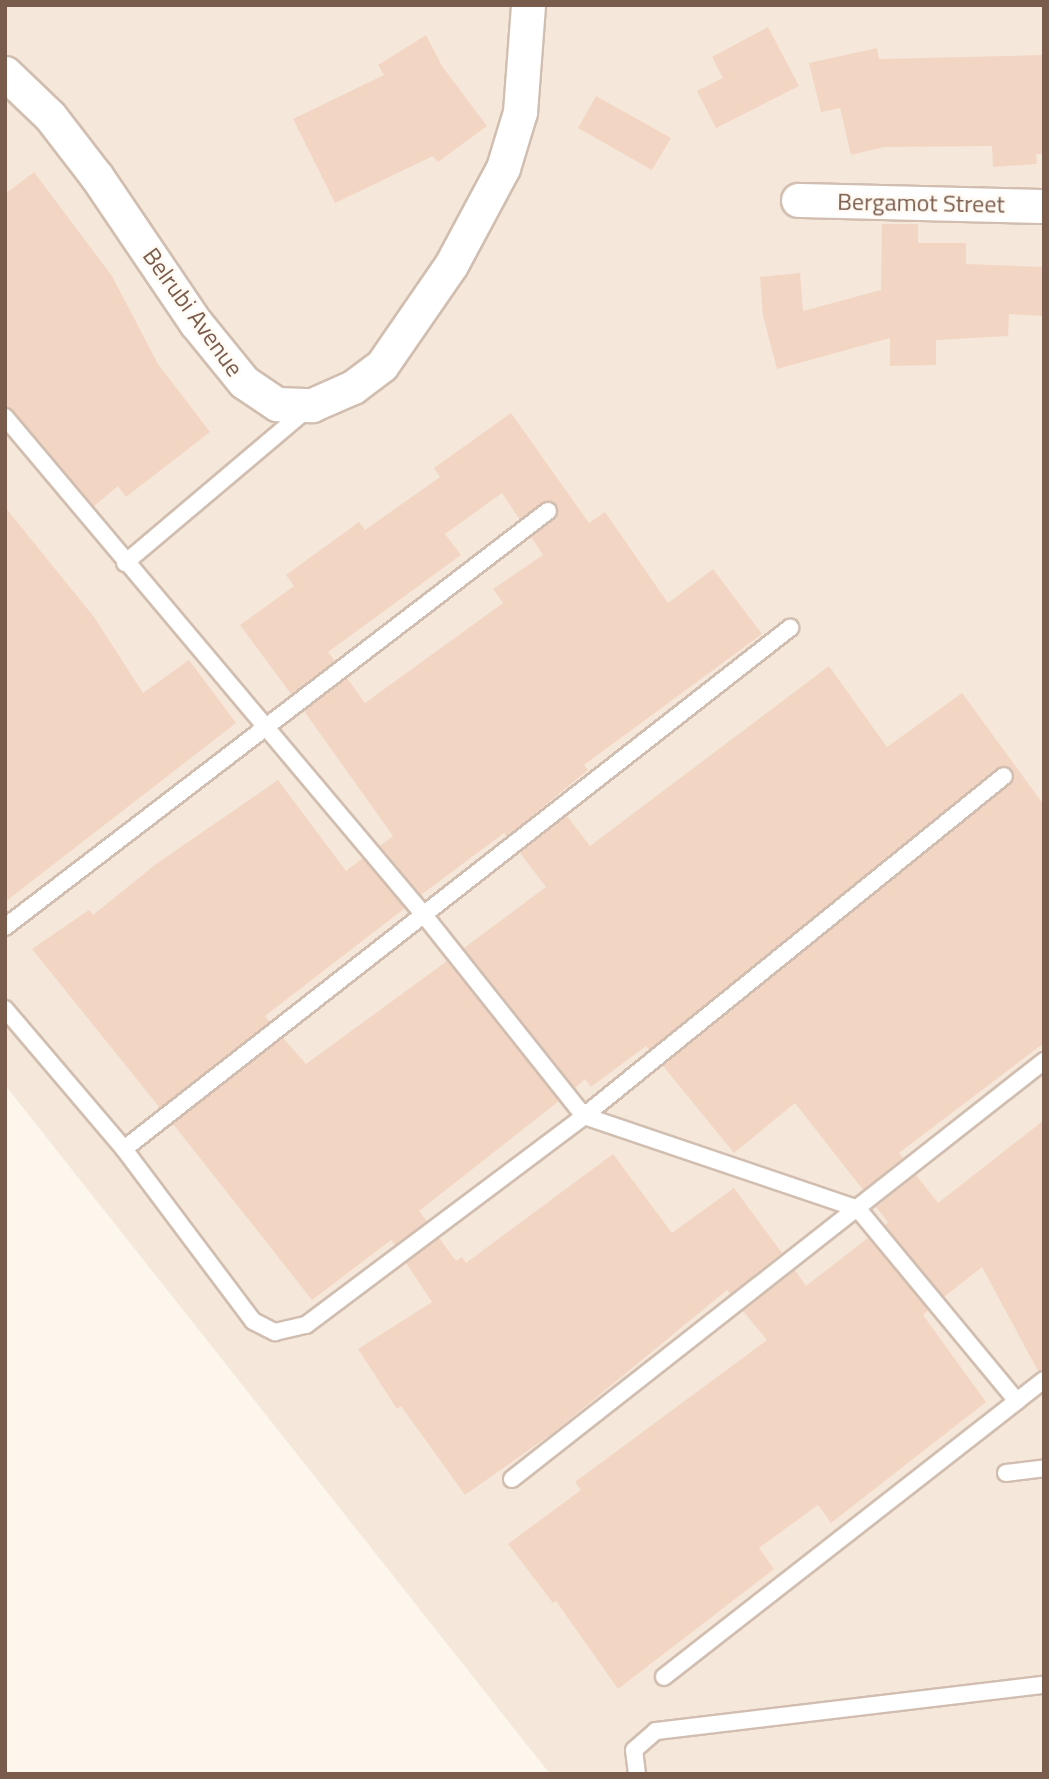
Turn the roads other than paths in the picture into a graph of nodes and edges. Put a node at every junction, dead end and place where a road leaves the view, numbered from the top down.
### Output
1 (528, 5) edge
2 (5, 74) edge
3 (798, 201) dead end
4 (1044, 206) edge
5 (312, 405) junction
6 (5, 417) edge
7 (548, 511) dead end
8 (125, 563) junction
9 (790, 628) dead end
10 (267, 727) junction
11 (1004, 776) dead end
12 (424, 915) junction
13 (5, 927) edge
14 (5, 1009) edge
15 (1044, 1061) edge
16 (584, 1116) junction
17 (124, 1149) junction
18 (858, 1209) junction
19 (1044, 1380) edge
20 (1017, 1401) junction
21 (1044, 1468) edge
22 (1006, 1473) dead end
23 (512, 1479) dead end
24 (664, 1677) dead end
25 (1044, 1685) edge
26 (637, 1774) edge

1 - 5 street, Belrubi Avenue
2 - 5 street, Belrubi Avenue
3 - 4 street, Bergamot Street
5 - 8 lane
6 - 8 lane
7 - 10 lane
8 - 10 lane
9 - 12 lane
10 - 12 lane
10 - 13 lane
11 - 16 lane
12 - 16 lane
12 - 17 lane
14 - 17 lane
15 - 18 lane
16 - 17 lane
16 - 18 lane
18 - 20 lane
18 - 23 lane
19 - 20 lane
20 - 24 lane
21 - 22 lane
25 - 26 lane

